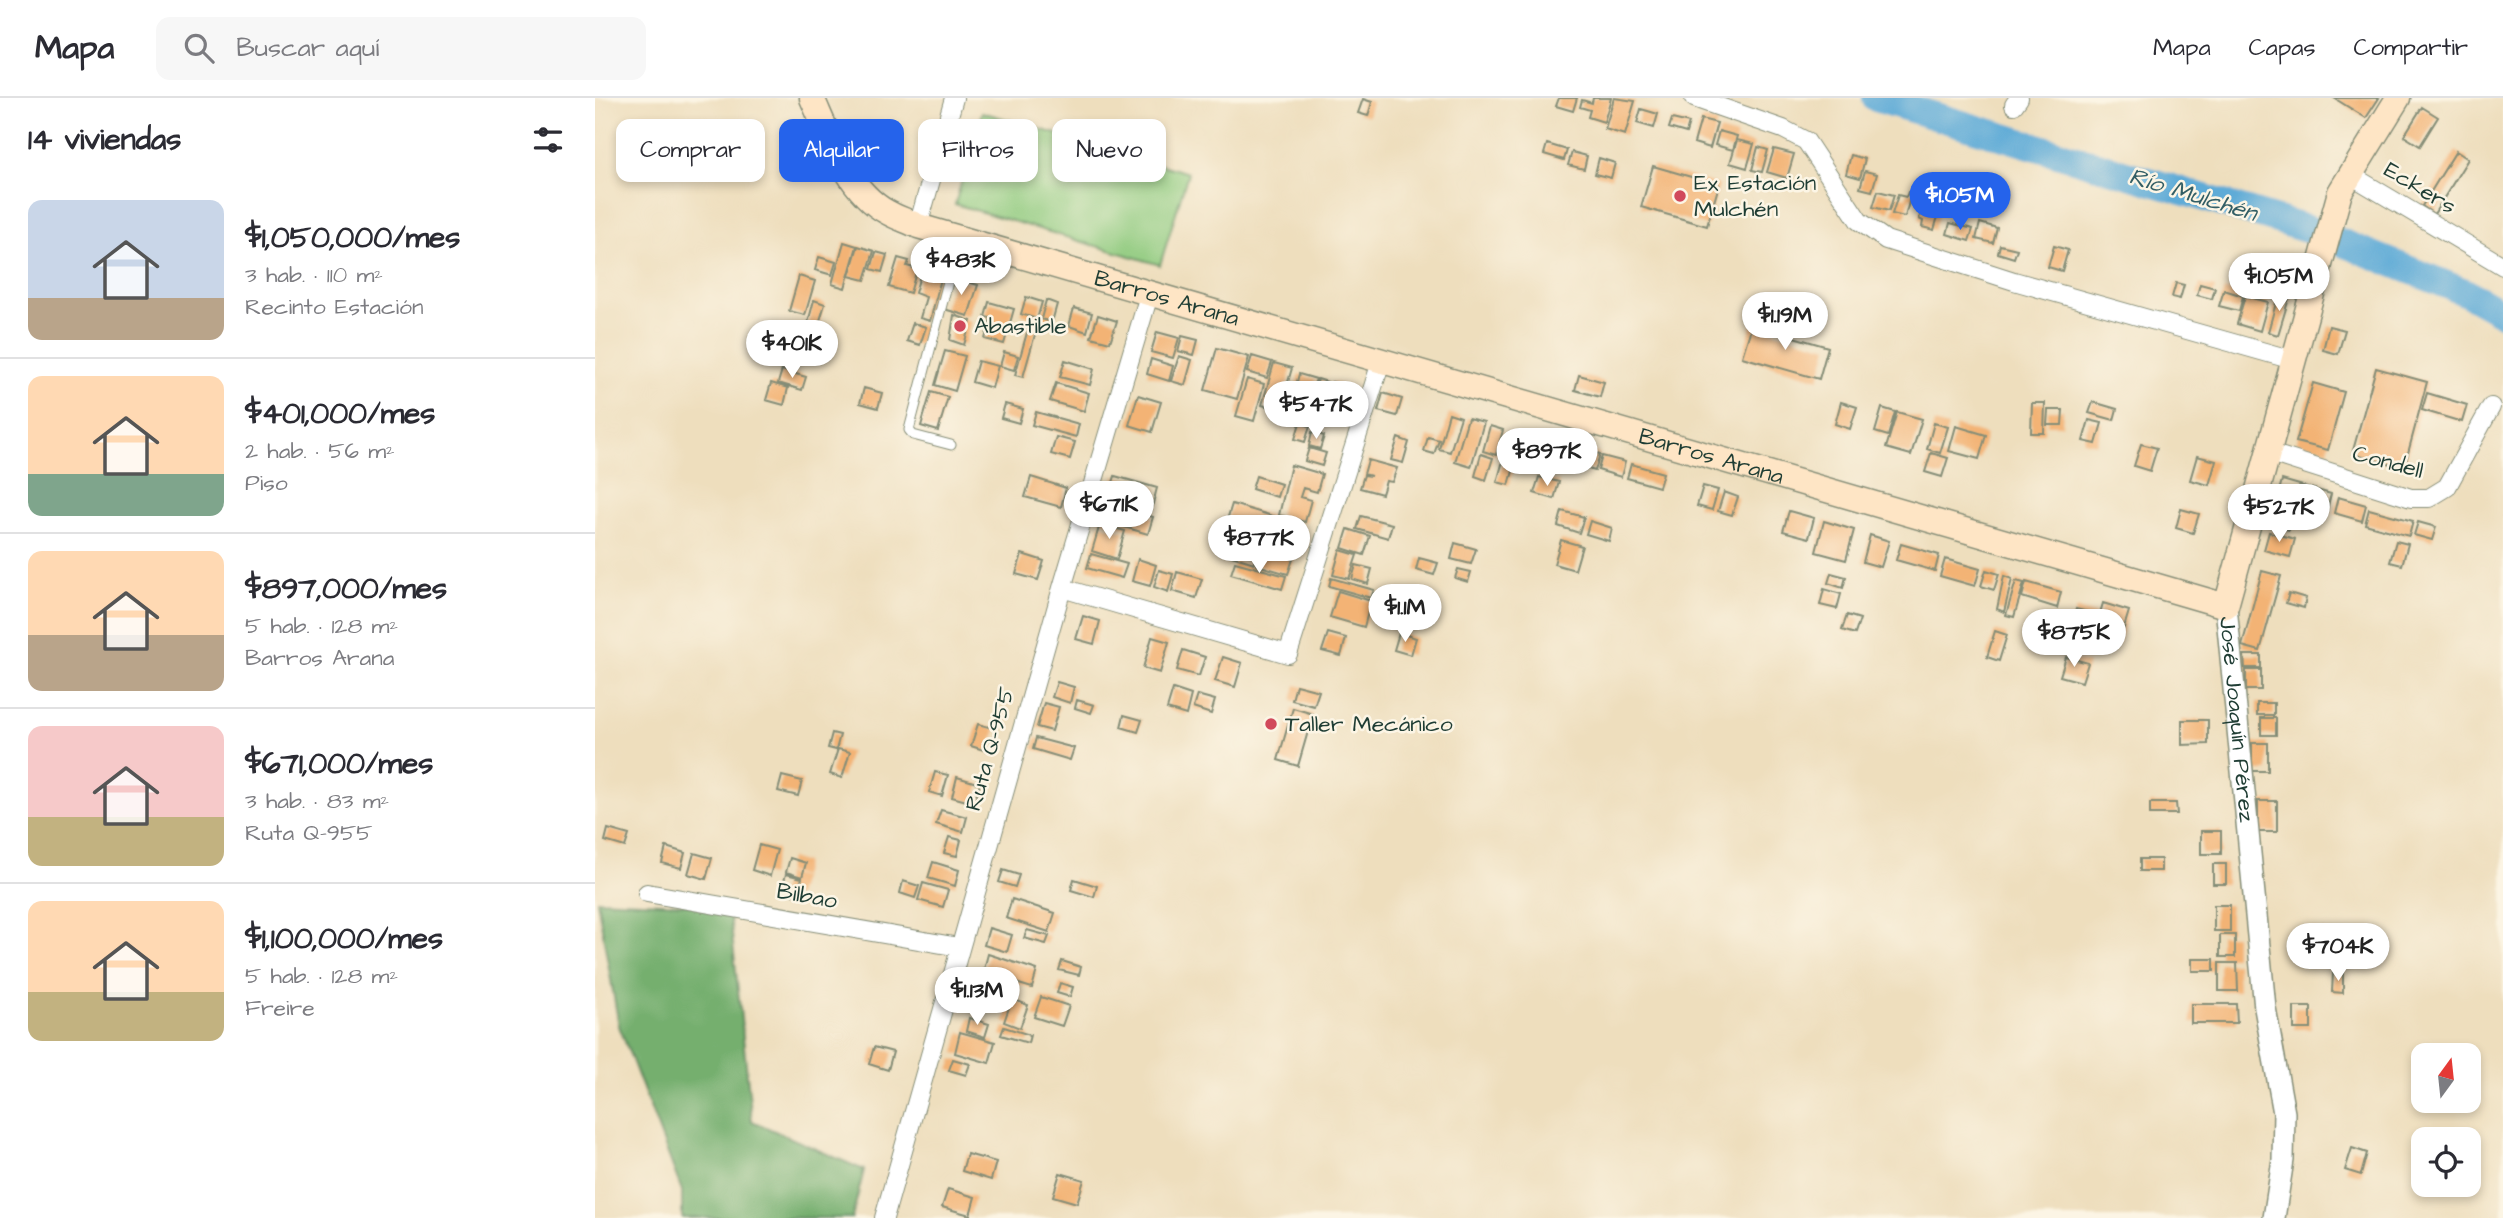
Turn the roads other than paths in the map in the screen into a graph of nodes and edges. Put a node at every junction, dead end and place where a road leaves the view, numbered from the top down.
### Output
1 (812, 98) edge
2 (954, 98) edge
3 (1693, 98) edge
4 (2398, 98) edge
5 (2345, 183) junction
6 (918, 226) junction
7 (960, 238) junction
8 (2503, 266) edge
9 (1149, 295) junction
10 (2293, 360) junction
11 (1381, 362) junction
12 (2491, 407) dead end
13 (951, 445) dead end
14 (2267, 452) junction
15 (1062, 588) junction
16 (2226, 606) junction
17 (647, 893) dead end
18 (959, 947) junction
19 (884, 1218) edge
20 (2274, 1218) edge

1 - 6 main road, Barros Arana
2 - 6 street
3 - 10 street
4 - 5 main road, José Joaquín Pérez
5 - 8 street, Eckers
5 - 10 main road, José Joaquín Pérez
6 - 7 main road, Barros Arana
7 - 9 main road, Barros Arana
7 - 13 lane
9 - 11 main road, Barros Arana
9 - 15 street, Ruta Q-955
10 - 14 main road, José Joaquín Pérez
11 - 15 street
11 - 16 main road, Barros Arana
12 - 14 street, Condell
14 - 16 main road, José Joaquín Pérez
15 - 18 street, Ruta Q-955
16 - 20 street, José Joaquín Pérez
17 - 18 street, Bilbao
18 - 19 street, Ruta Q-955

